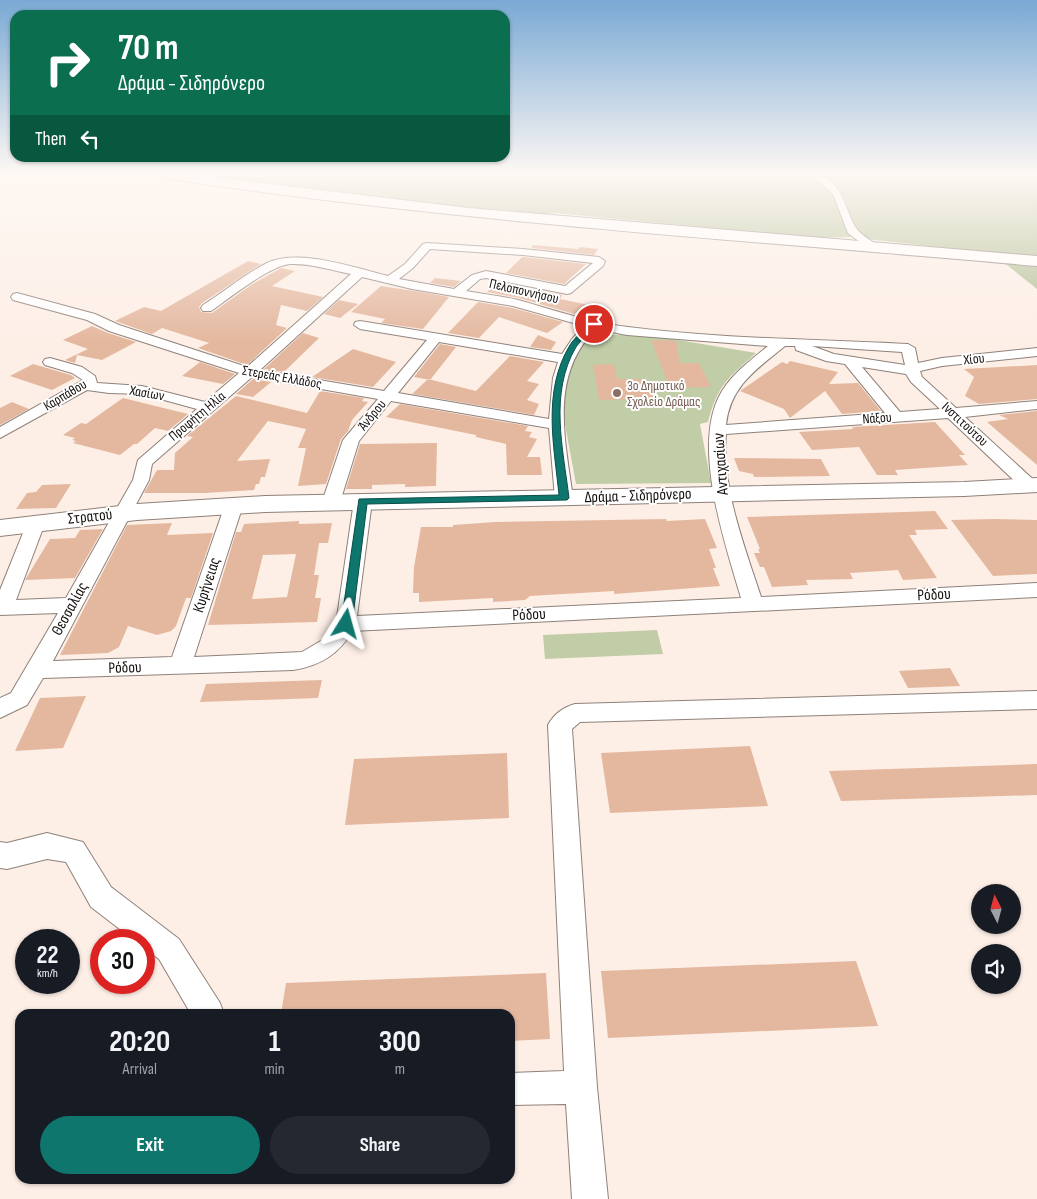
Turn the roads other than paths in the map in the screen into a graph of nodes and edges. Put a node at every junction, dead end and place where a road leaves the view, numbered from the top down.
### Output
1 (676, 230) edge
2 (851, 230) edge
3 (873, 247) junction
4 (1037, 261) edge
5 (359, 273) junction
6 (390, 280) junction
7 (457, 292) junction
8 (17, 297) dead end
9 (207, 308) dead end
10 (594, 324) junction
11 (360, 326) dead end
12 (435, 339) junction
13 (785, 342) junction
14 (908, 348) joint
15 (1037, 352) edge
16 (566, 359) junction
17 (50, 362) dead end
18 (850, 362) junction
19 (913, 369) junction
20 (249, 372) junction
21 (86, 385) junction
22 (389, 395) junction
23 (1037, 405) edge
24 (208, 407) junction
25 (955, 413) junction
26 (896, 417) junction
27 (556, 424) junction
28 (717, 430) junction
29 (0, 433) edge
30 (1035, 488) edge
31 (721, 494) junction
32 (564, 498) junction
33 (363, 501) junction
34 (331, 502) junction
35 (234, 505) junction
36 (180, 508) joint
37 (121, 514) junction
38 (36, 523) junction
39 (0, 528) edge
40 (1037, 590) edge
41 (72, 605) junction
42 (753, 605) junction
43 (2, 607) edge
44 (346, 624) junction
45 (180, 666) junction
46 (37, 670) junction
47 (1037, 700) edge
48 (8, 705) edge
49 (0, 856) edge
50 (206, 1009) edge
51 (580, 1086) junction
52 (515, 1089) edge
53 (590, 1199) edge

1 - 3 street
2 - 3 street
3 - 4 street
5 - 6 street, Πελοποννήσου
5 - 9 street, Πελοποννήσου
5 - 20 street, Προφήτη Ηλία
6 - 7 street, Πελοποννήσου
6 - 7 street
7 - 10 street, Πελοποννήσου
8 - 20 street, Στερεάς Ελλάδος
10 - 13 street, Πελοποννήσου
10 - 16 street
11 - 12 street
12 - 16 street
12 - 22 street, Άνδρου
13 - 14 street, Πελοποννήσου
13 - 18 street, Χίου
13 - 28 street, Αντιχασίων
14 - 19 street, Ινστιτούτου
15 - 19 street, Χίου
16 - 27 street
17 - 21 street, Καρπάθου
18 - 19 street, Χίου
18 - 26 street
19 - 25 street, Ινστιτούτου
20 - 22 street, Στερεάς Ελλάδος
20 - 24 street, Προφήτη Ηλία
21 - 24 street, Χασίων
21 - 29 street, Καρπάθου
22 - 27 street, Στερεάς Ελλάδος
22 - 34 street, Άνδρου
23 - 25 street, Νάξου
24 - 37 street, Προφήτη Ηλία
25 - 26 street, Νάξου
25 - 30 street, Ινστιτούτου
26 - 28 street, Νάξου
27 - 32 street
28 - 31 street, Αντιχασίων
30 - 31 street, Δράμα - Σιδηρόνερο
31 - 32 street, Δράμα - Σιδηρόνερο
31 - 42 street, Αντιχασίων
32 - 33 street, Δράμα - Σιδηρόνερο
33 - 34 street, Δράμα - Σιδηρόνερο
33 - 44 street
34 - 35 street, Δράμα - Σιδηρόνερο
35 - 36 street, Δράμα - Σιδηρόνερο
35 - 45 street, Κυρήνειας
36 - 37 street, Στρατού
37 - 38 street, Στρατού
37 - 41 street, Θεσσαλίας
38 - 39 street, Στρατού
38 - 43 street
40 - 42 street, Ρόδου
41 - 43 street
41 - 46 street, Θεσσαλίας
42 - 44 street, Ρόδου
44 - 45 street, Ρόδου
45 - 46 street, Ρόδου
46 - 48 street, Θεσσαλίας
47 - 51 street
49 - 50 street
51 - 52 street
51 - 53 street

